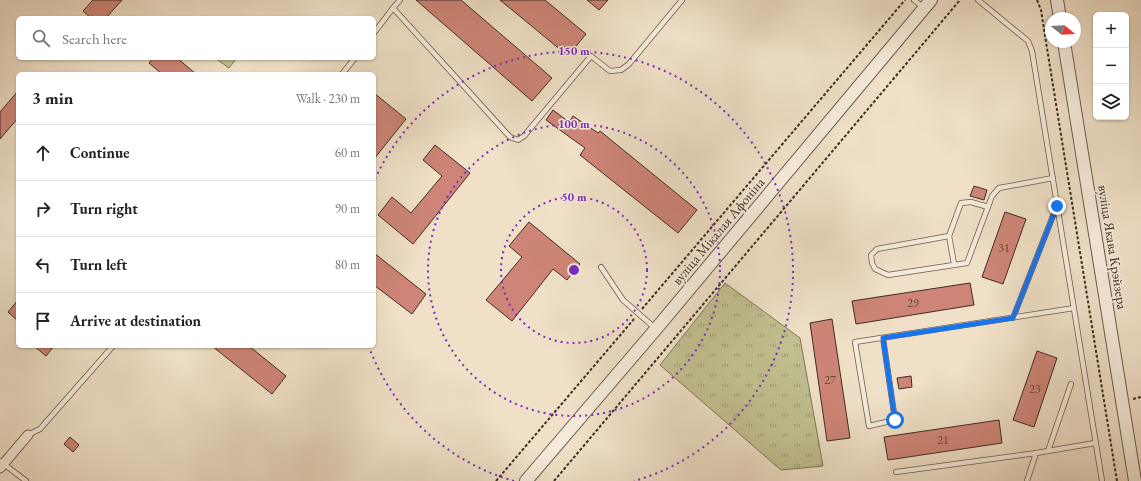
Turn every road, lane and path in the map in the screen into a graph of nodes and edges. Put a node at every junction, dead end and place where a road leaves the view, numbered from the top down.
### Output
1 (400, 0) edge
2 (682, 0) edge
3 (905, 0) edge
4 (914, 0) edge
5 (978, 0) edge
6 (1037, 0) edge
7 (1057, 0) edge
8 (959, 1) edge
9 (928, 4) edge
10 (393, 8) junction
11 (1059, 12) edge
12 (376, 30) edge
13 (1065, 48) edge
14 (353, 60) edge
15 (344, 72) edge
16 (1052, 178) junction
17 (1057, 206) junction
18 (988, 207) junction
19 (949, 236) junction
20 (954, 264) junction
21 (601, 267) dead end
22 (1074, 308) junction
23 (638, 313) junction
24 (1013, 318) junction
25 (656, 329) junction
26 (883, 338) junction
27 (111, 348) edge
28 (1071, 384) dead end
29 (28, 435) joint
30 (1095, 443) junction
31 (1048, 451) junction
32 (1036, 453) junction
33 (1, 464) edge
34 (896, 472) dead end
35 (26, 481) edge
36 (496, 481) edge
37 (526, 481) edge
38 (554, 481) edge
39 (1027, 481) edge
40 (1102, 481) edge
41 (1117, 481) edge
42 (1135, 481) edge

1 - 10 lane
2 - 10 lane
3 - 23 path
4 - 9 lane
5 - 16 lane
6 - 41 path
7 - 11 street
8 - 38 path
9 - 25 street, вуліца Мікалая Афоніна
10 - 12 lane
13 - 42 street, вуліца Якава Крэйзера
14 - 15 lane
16 - 17 lane
16 - 18 lane
17 - 22 lane
17 - 24 lane
18 - 19 lane
18 - 20 lane
19 - 20 lane
19 - 20 lane
21 - 23 lane
22 - 24 lane
22 - 30 lane
23 - 25 lane
23 - 36 path
24 - 26 lane
25 - 37 street, вуліца Мікалая Афоніна
26 - 26 lane
27 - 29 lane
28 - 31 lane
29 - 33 street
30 - 31 lane
30 - 40 lane
31 - 32 lane
32 - 34 lane
32 - 39 lane
33 - 35 lane

